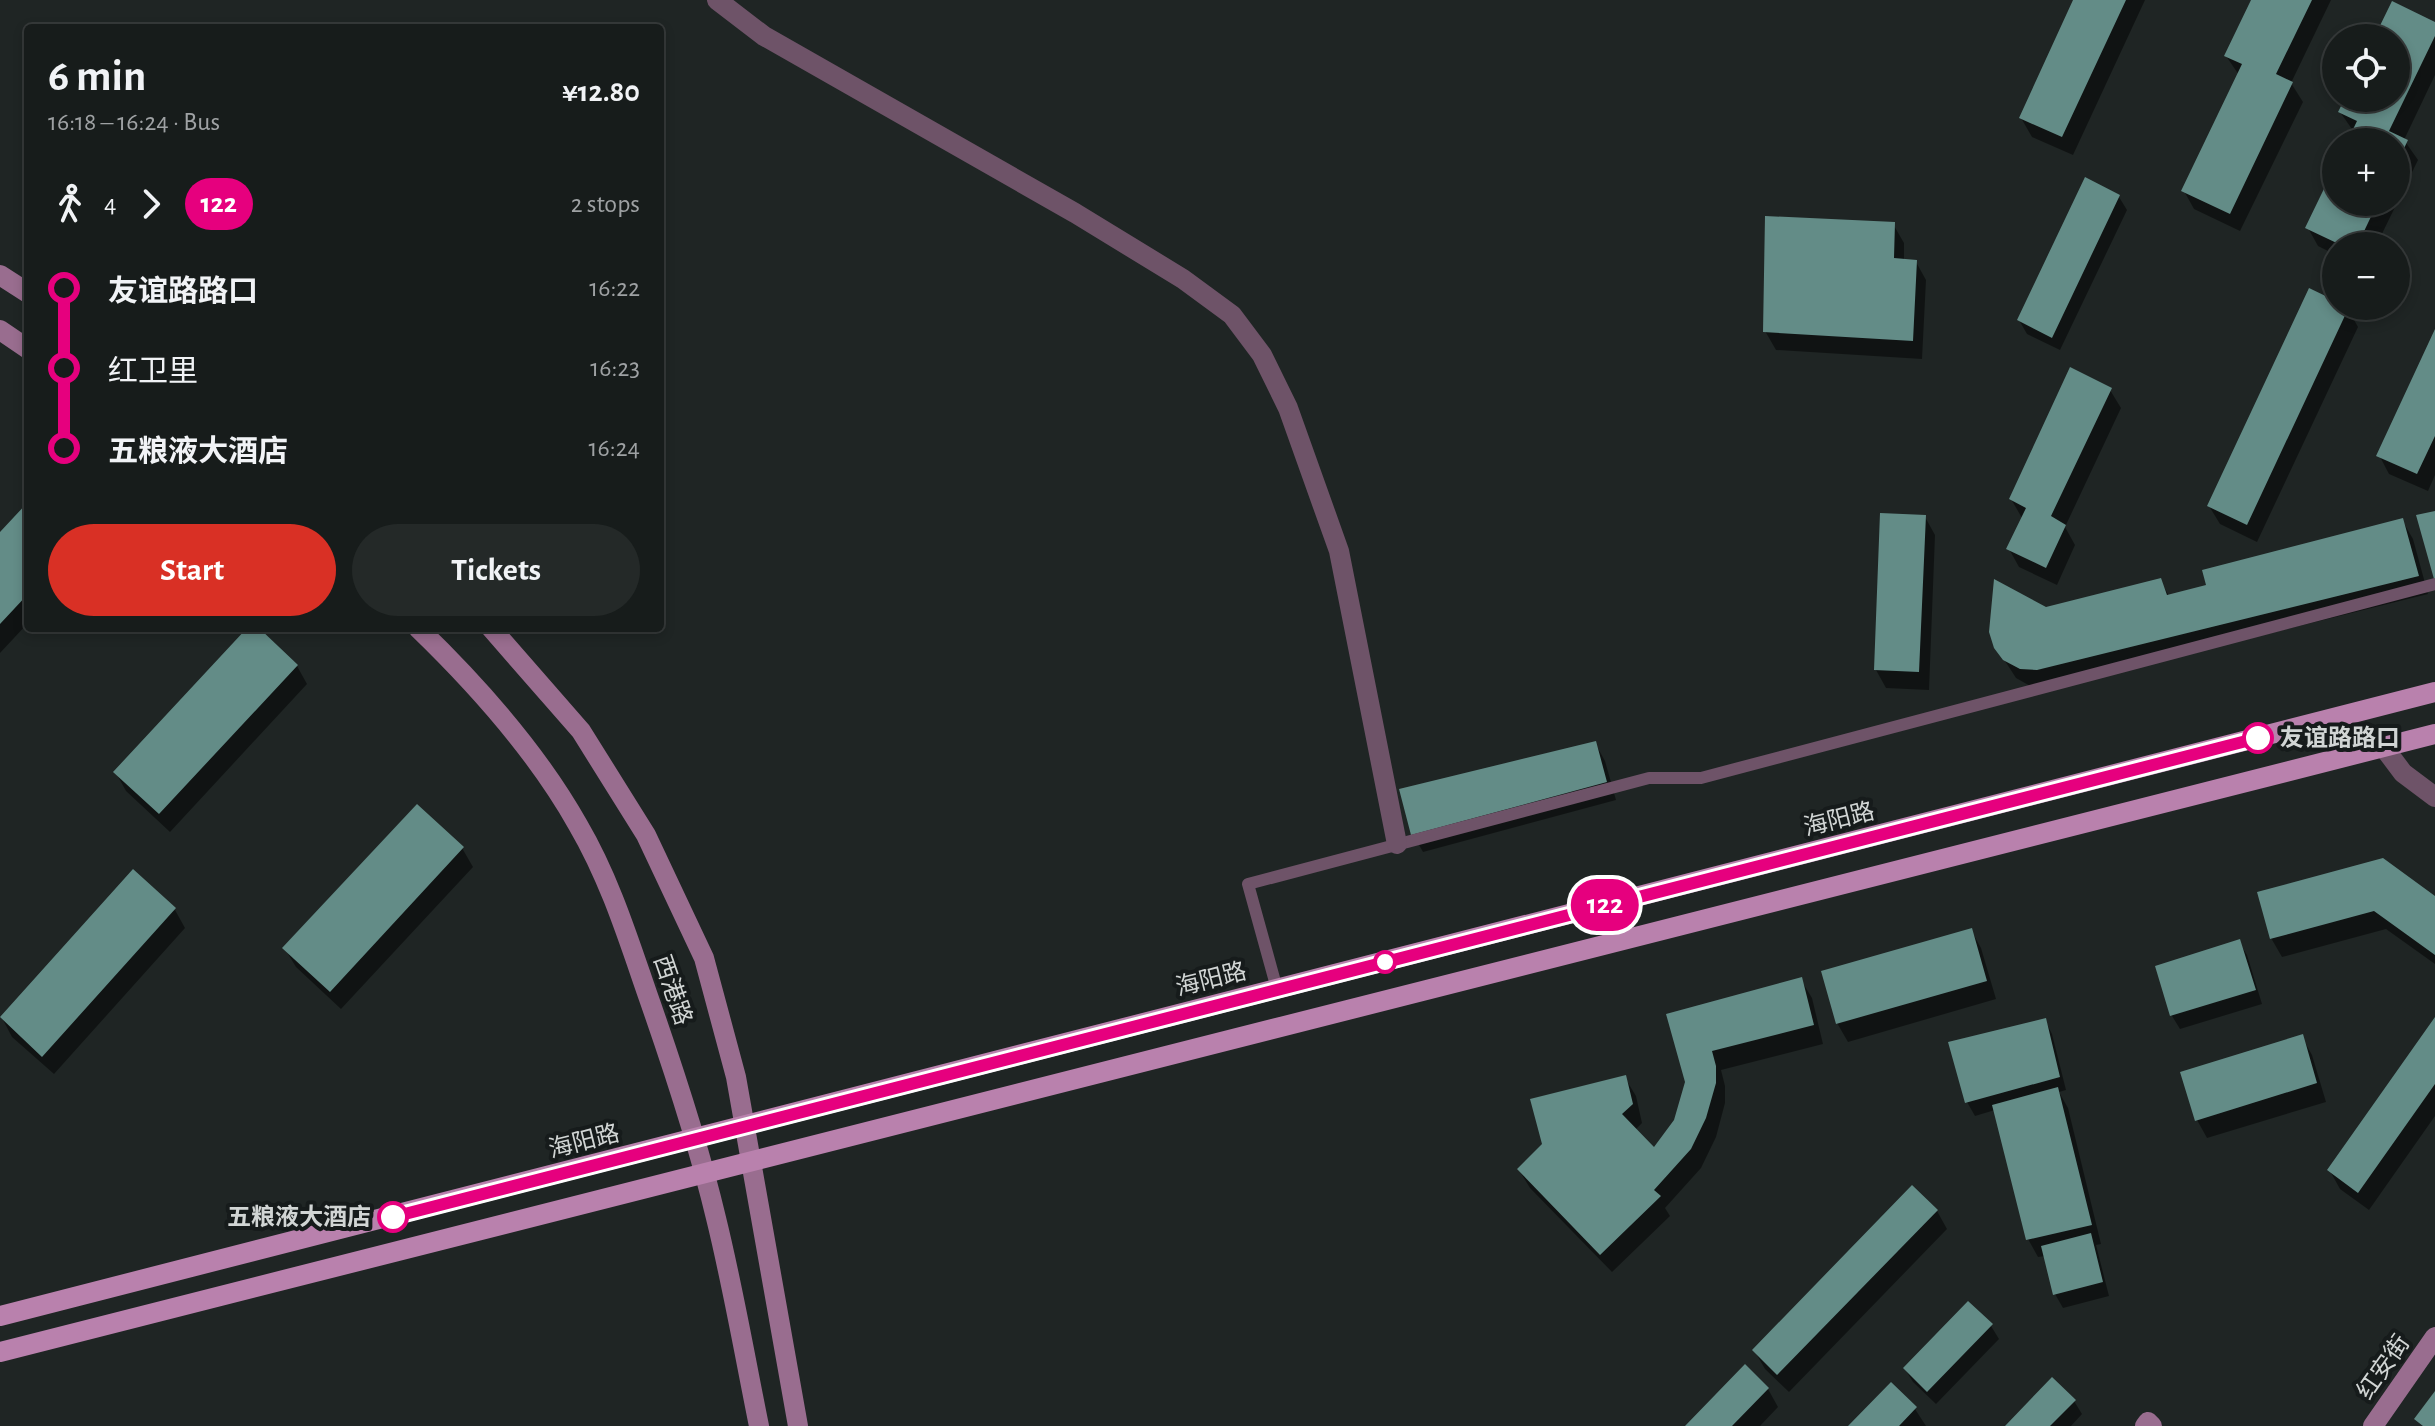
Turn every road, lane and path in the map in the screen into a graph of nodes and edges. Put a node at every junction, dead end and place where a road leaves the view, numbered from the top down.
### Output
1 (721, 1) edge
2 (0, 275) edge
3 (24, 290) edge
4 (0, 330) edge
5 (24, 346) edge
6 (2435, 584) edge
7 (422, 632) edge
8 (494, 632) edge
9 (2435, 692) edge
10 (2435, 734) edge
11 (2385, 749) junction
12 (2435, 797) edge
13 (1397, 844) junction
14 (1277, 989) junction
15 (745, 1126) junction
16 (696, 1140) junction
17 (752, 1162) junction
18 (704, 1174) junction
19 (0, 1316) edge
20 (2435, 1337) edge
21 (0, 1352) edge
22 (759, 1426) edge
23 (798, 1426) edge
24 (2145, 1426) edge
25 (2152, 1426) edge
26 (2373, 1426) edge

1 - 13 street
2 - 3 main road
4 - 5 main road
6 - 13 lane
7 - 16 main road, 西港路
8 - 15 main road, 西港路
9 - 14 main road, 海阳路
10 - 11 main road
11 - 12 street
11 - 17 main road
13 - 14 lane
14 - 15 main road, 海阳路
15 - 16 main road, 海阳路
15 - 17 main road, 西港路
16 - 18 main road, 西港路
16 - 19 main road, 海阳路
17 - 18 main road
17 - 23 main road, 西港路
18 - 21 main road
18 - 22 main road, 西港路
20 - 26 main road, 红安街
24 - 25 main road

